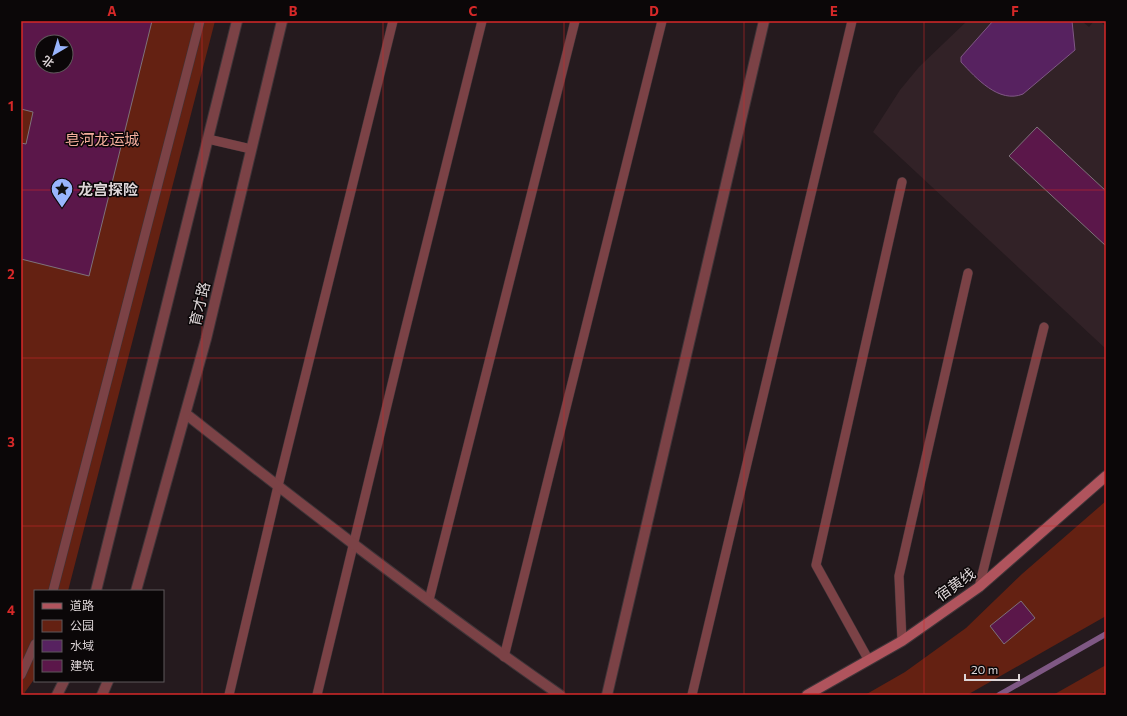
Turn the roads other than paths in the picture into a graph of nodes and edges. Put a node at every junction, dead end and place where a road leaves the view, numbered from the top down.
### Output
1 (200, 21) edge
2 (237, 21) edge
3 (282, 21) edge
4 (393, 21) edge
5 (482, 21) edge
6 (575, 21) edge
7 (662, 21) edge
8 (764, 21) edge
9 (852, 21) edge
10 (208, 139) junction
11 (251, 149) junction
12 (902, 182) dead end
13 (968, 273) dead end
14 (1044, 327) dead end
15 (186, 414) junction
16 (1106, 476) edge
17 (278, 486) junction
18 (353, 543) junction
19 (979, 587) junction
20 (53, 590) edge
21 (96, 590) edge
22 (136, 590) edge
23 (429, 600) junction
24 (902, 641) junction
25 (34, 646) edge
26 (504, 657) junction
27 (868, 659) junction
28 (21, 675) edge
29 (64, 682) edge
30 (108, 682) edge
31 (57, 695) edge
32 (102, 695) edge
33 (228, 695) edge
34 (317, 695) edge
35 (560, 695) edge
36 (607, 695) edge
37 (692, 695) edge
38 (807, 695) edge

1 - 20 lane
2 - 10 street, 育才路
3 - 11 street, 育才路
4 - 17 lane
5 - 18 lane
6 - 23 lane
7 - 26 lane
8 - 36 street
9 - 37 lane
10 - 11 lane
10 - 21 street, 育才路
11 - 15 street, 育才路
12 - 27 lane
13 - 24 lane
14 - 19 lane
15 - 17 street
15 - 22 street, 育才路
16 - 19 main road, 宿黄线
17 - 18 street
17 - 33 lane
18 - 23 street
18 - 34 lane
19 - 24 main road, 宿黄线
23 - 26 street
24 - 27 main road, 宿黄线
25 - 28 lane
26 - 35 street
27 - 38 main road, 宿黄线
29 - 31 street
30 - 32 street

